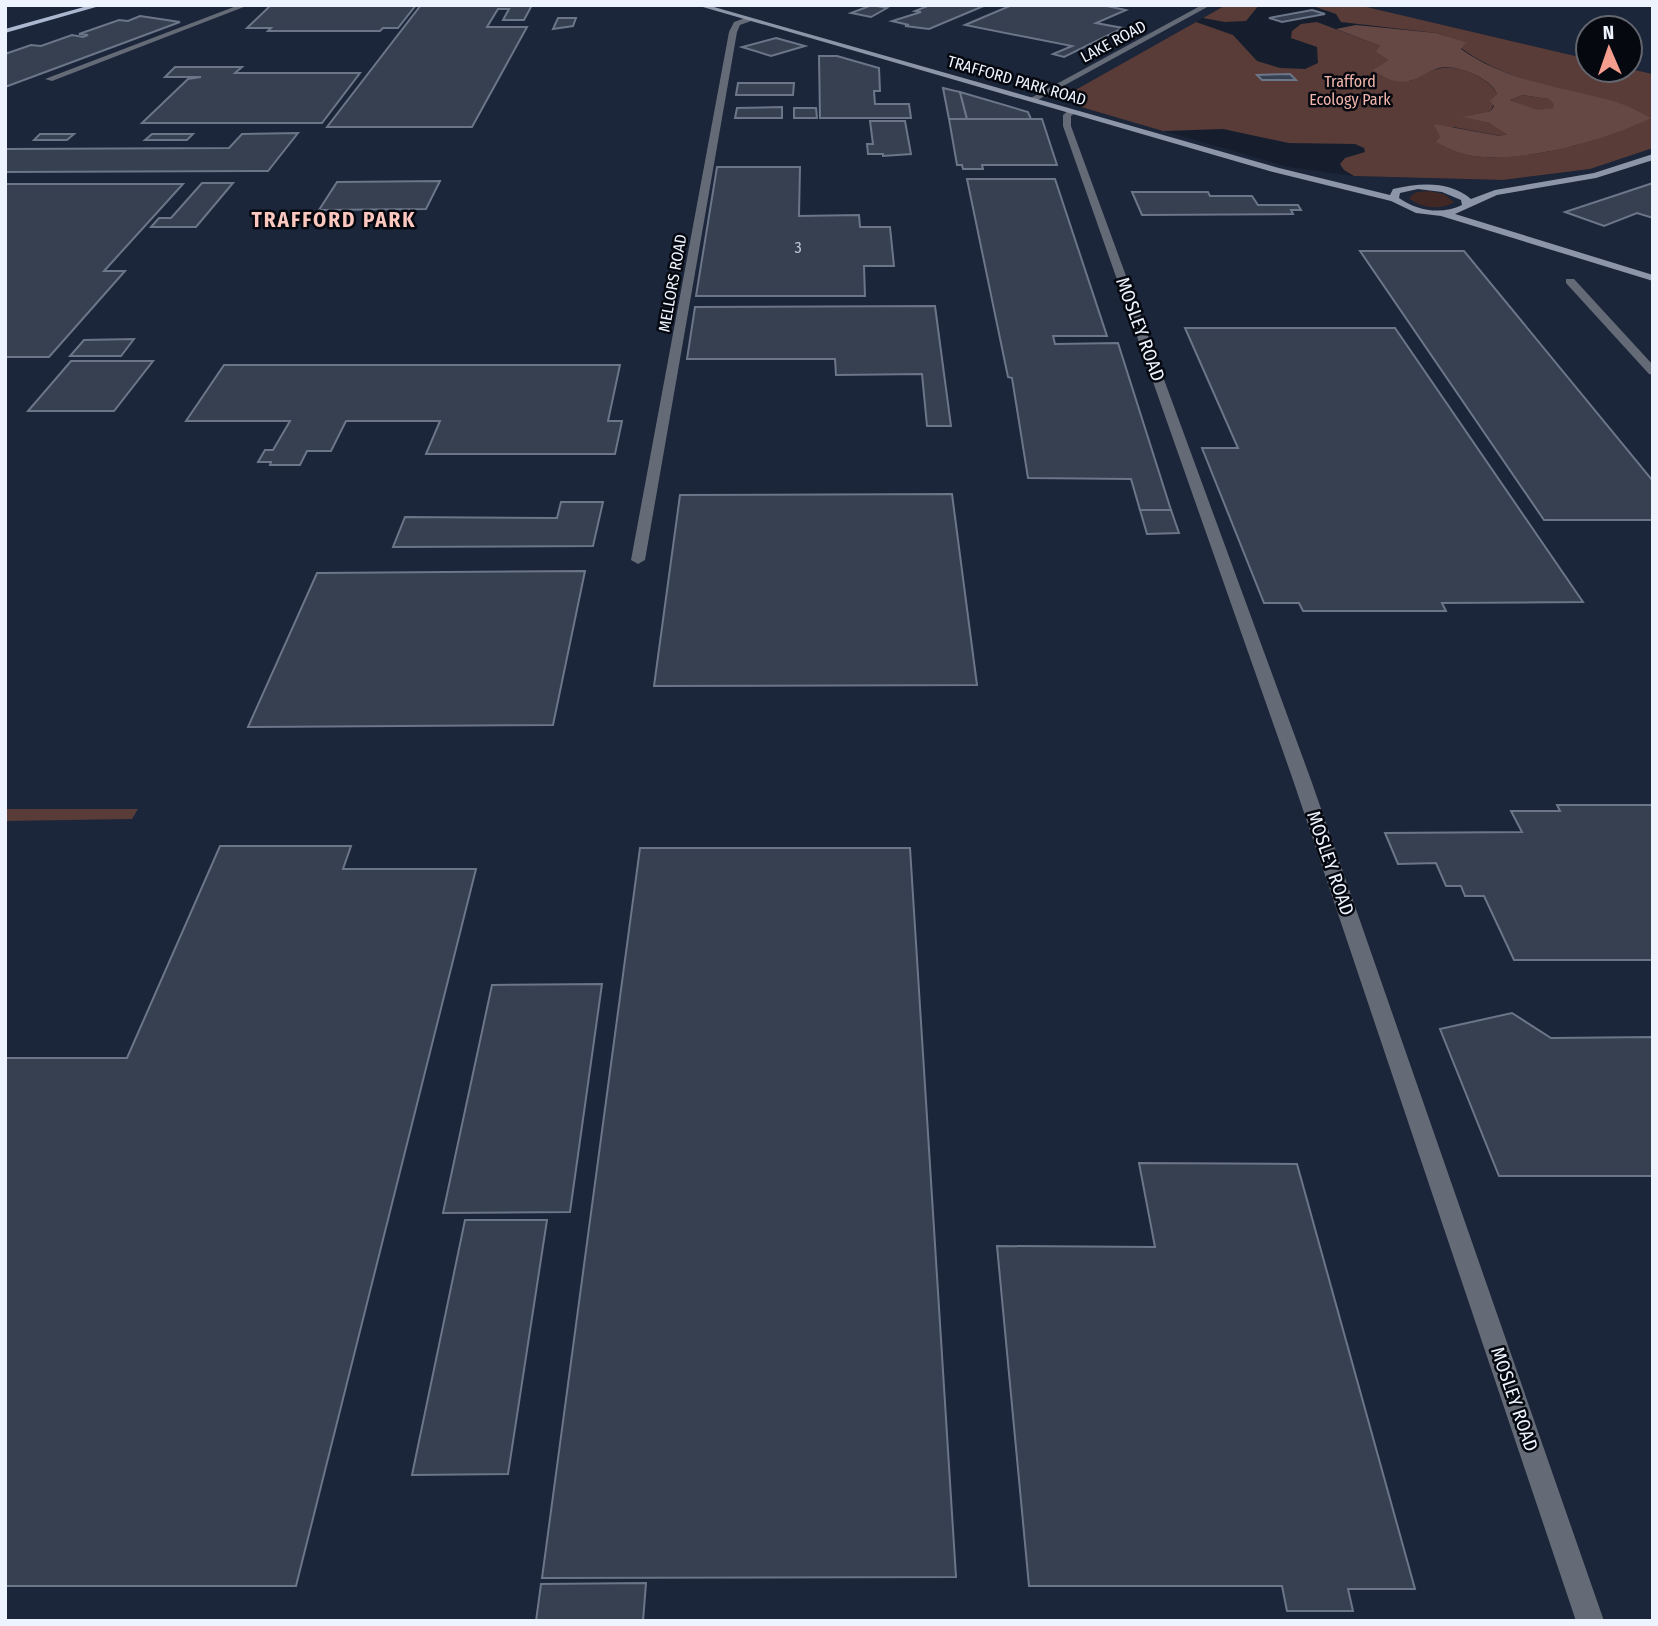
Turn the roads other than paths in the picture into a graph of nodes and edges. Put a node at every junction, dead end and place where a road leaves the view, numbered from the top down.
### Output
1 (76, 5) edge
2 (100, 5) edge
3 (246, 5) edge
4 (699, 5) edge
5 (1208, 5) edge
6 (748, 19) junction
7 (5, 25) edge
8 (5, 31) edge
9 (49, 79) dead end
10 (1031, 100) junction
11 (1072, 112) junction
12 (1653, 157) edge
13 (1328, 183) junction
14 (1531, 186) junction
15 (1402, 188) junction
16 (1437, 188) junction
17 (1394, 199) junction
18 (1467, 206) junction
19 (1437, 212) junction
20 (1487, 228) junction
21 (1653, 278) edge
22 (1570, 281) dead end
23 (1653, 372) edge
24 (638, 560) dead end
25 (1590, 1621) edge

1 - 7 main road
2 - 8 main road
3 - 9 street
4 - 6 street, TRAFFORD PARK ROAD
5 - 10 street, LAKE ROAD
6 - 10 street, TRAFFORD PARK ROAD
6 - 24 street, MELLORS ROAD
10 - 11 street, TRAFFORD PARK ROAD
11 - 13 street, TRAFFORD PARK ROAD
11 - 25 street, MOSLEY ROAD
12 - 14 street
13 - 15 street, TRAFFORD PARK ROAD
13 - 17 street, TRAFFORD PARK ROAD
14 - 16 street, TRAFFORD PARK ROAD
14 - 18 street
15 - 16 street, TRAFFORD PARK ROAD
15 - 17 street
16 - 18 street
17 - 19 street, TRAFFORD PARK ROAD
18 - 19 street
18 - 20 street
19 - 20 street
20 - 21 street
22 - 23 street

